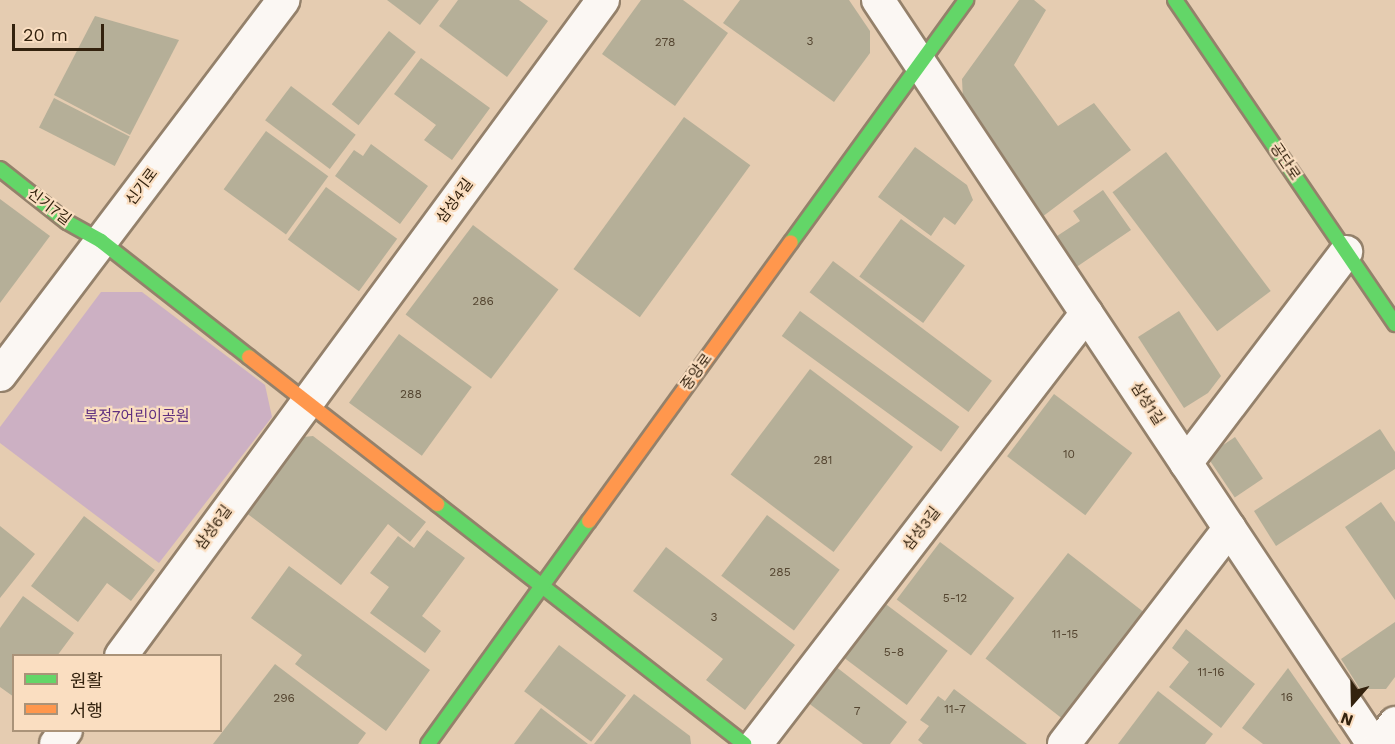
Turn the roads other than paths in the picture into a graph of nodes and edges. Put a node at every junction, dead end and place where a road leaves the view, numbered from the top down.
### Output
1 (284, 0) edge
2 (603, 0) edge
3 (878, 0) edge
4 (966, 0) edge
5 (1175, 0) edge
6 (921, 63) junction
7 (0, 169) edge
8 (101, 241) junction
9 (1347, 252) junction
10 (1087, 313) junction
11 (1395, 324) edge
12 (0, 375) edge
13 (308, 401) junction
14 (1186, 463) junction
15 (1230, 528) junction
16 (542, 586) junction
17 (122, 654) edge
18 (1395, 723) edge
19 (428, 744) edge
20 (744, 744) edge
21 (756, 744) edge
22 (1064, 744) edge
23 (1373, 744) edge
24 (1380, 744) edge

1 - 8 street, 신기로
2 - 13 street, 삼성4길
3 - 6 street, 삼성1길
4 - 6 street, 중앙로
5 - 9 street, 공단로
6 - 10 street, 삼성1길
6 - 16 street, 중앙로
7 - 8 street, 신기7길
8 - 12 street, 신기로
8 - 13 street
9 - 11 street, 공단로
9 - 14 street
10 - 14 street, 삼성1길
10 - 21 street, 삼성3길
13 - 16 street
13 - 17 street, 삼성6길
14 - 15 street, 삼성1길
15 - 22 street
15 - 23 street, 삼성1길
16 - 19 street, 중앙로
16 - 20 street
18 - 24 street

